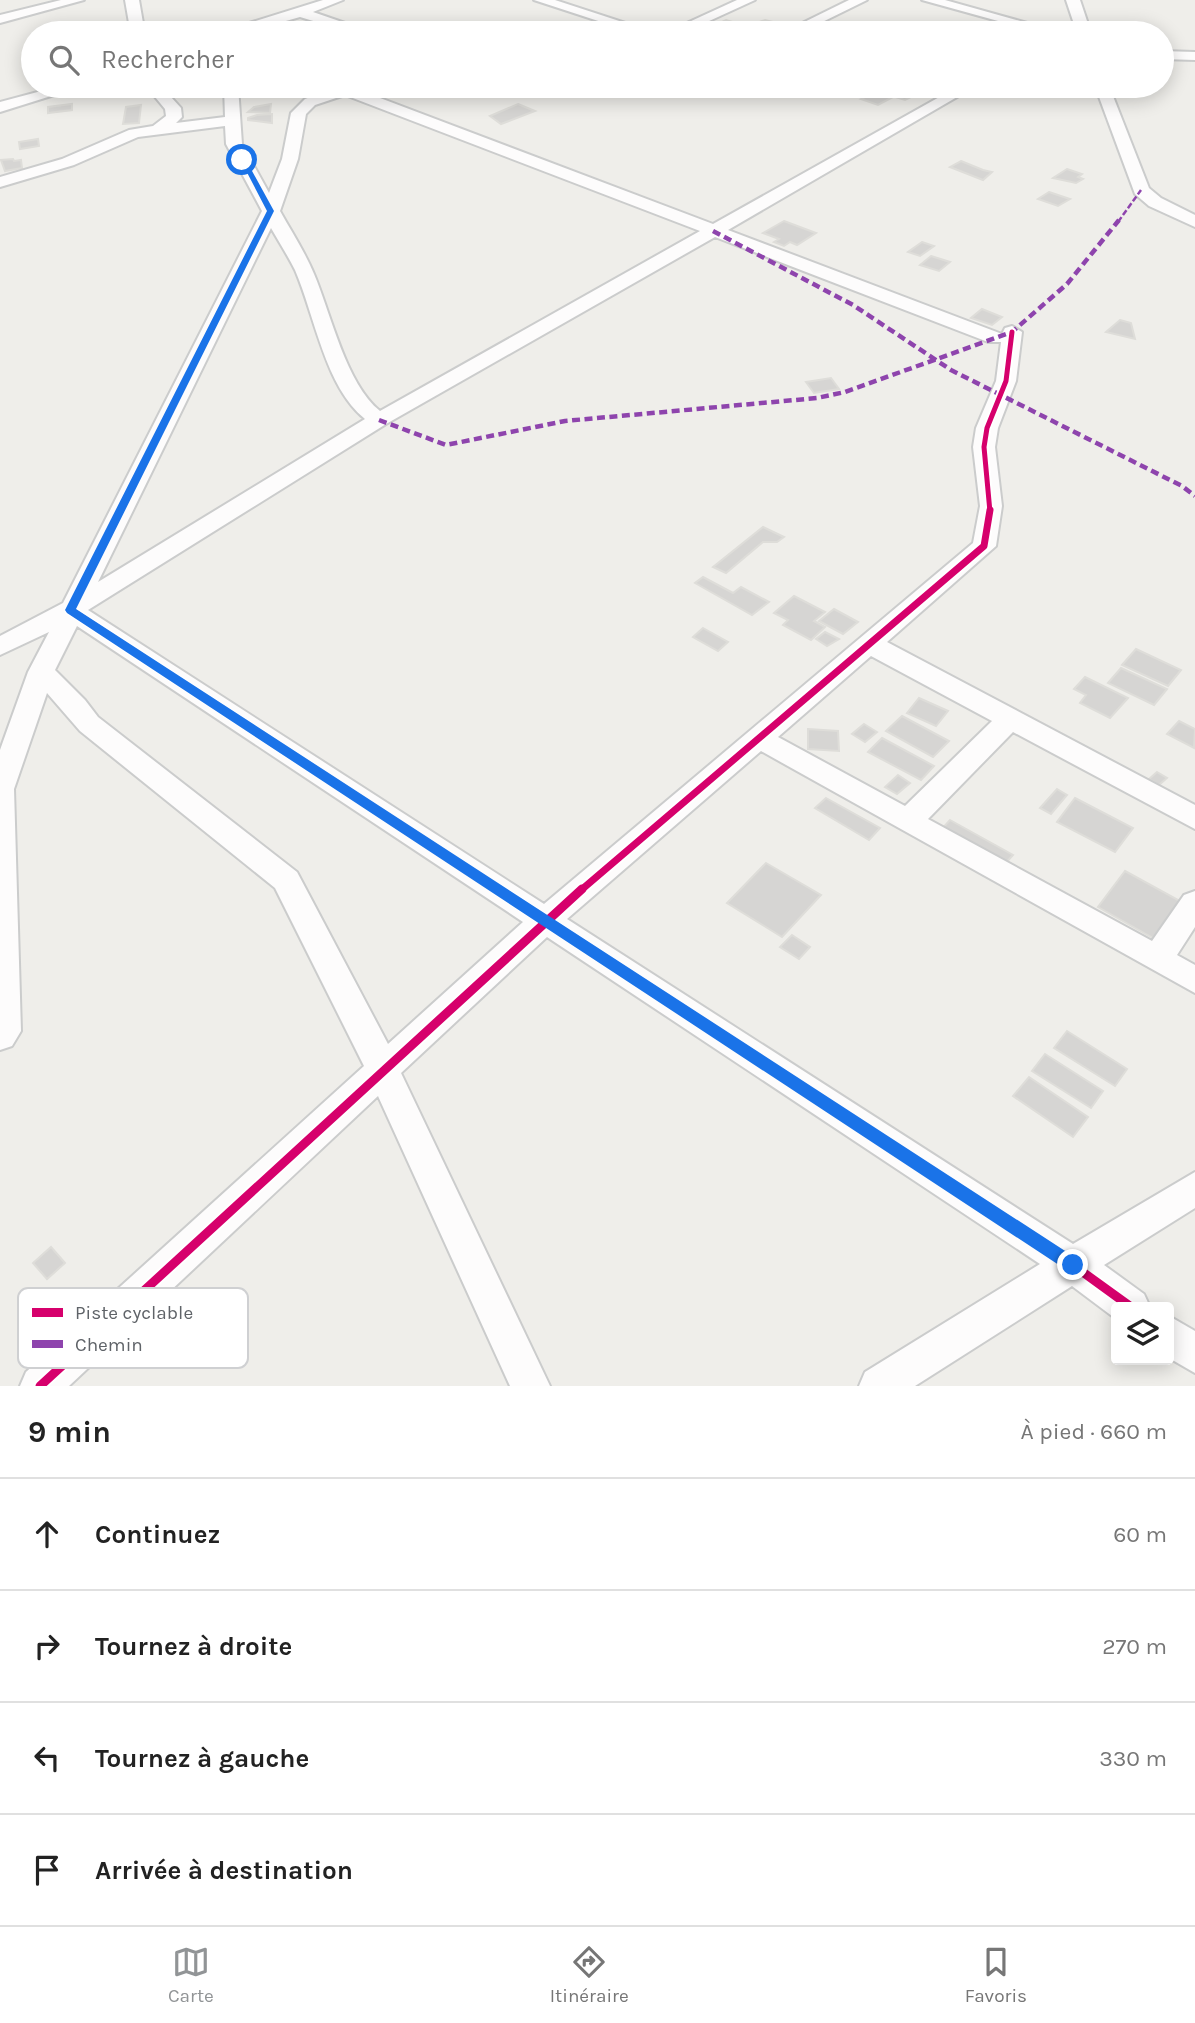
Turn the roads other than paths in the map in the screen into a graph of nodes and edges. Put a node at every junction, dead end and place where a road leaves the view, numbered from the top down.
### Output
1 (77, 0) edge
2 (132, 0) edge
3 (336, 0) edge
4 (541, 0) edge
5 (748, 0) edge
6 (860, 0) edge
7 (929, 0) edge
8 (1054, 0) edge
9 (565, 3) edge
10 (1074, 3) edge
11 (30, 6) edge
12 (301, 6) edge
13 (0, 19) edge
14 (136, 21) edge
15 (258, 21) edge
16 (338, 21) edge
17 (615, 21) edge
18 (700, 21) edge
19 (815, 21) edge
20 (1010, 21) edge
21 (1079, 21) edge
22 (1174, 55) edge
23 (1195, 56) edge
24 (33, 98) edge
25 (164, 98) edge
26 (232, 98) edge
27 (320, 98) edge
28 (374, 98) edge
29 (948, 98) edge
30 (1106, 98) edge
31 (0, 107) edge
32 (234, 120) junction
33 (158, 130) junction
34 (0, 182) edge
35 (271, 211) junction
36 (1195, 222) edge
37 (713, 231) junction
38 (379, 420) junction
39 (70, 610) junction
40 (870, 644) junction
41 (0, 647) edge
42 (41, 672) junction
43 (1011, 718) junction
44 (760, 738) junction
45 (1195, 818) edge
46 (908, 821) junction
47 (1195, 903) edge
48 (545, 920) junction
49 (1157, 959) junction
50 (1195, 980) edge
51 (0, 1036) edge
52 (383, 1069) junction
53 (1195, 1188) edge
54 (1073, 1265) junction
55 (146, 1288) edge
56 (1124, 1302) edge
57 (1174, 1339) edge
58 (1195, 1354) edge
59 (59, 1368) edge
60 (40, 1386) edge
61 (530, 1386) edge
62 (878, 1386) edge

1 - 11 street
2 - 14 street
3 - 12 street
4 - 9 street
5 - 18 street
6 - 19 street
7 - 20 street
8 - 10 street
9 - 17 street
10 - 21 street
11 - 13 street
12 - 15 street
12 - 16 street
22 - 23 street
24 - 31 street
25 - 33 street
26 - 32 street
27 - 35 street
28 - 37 street
29 - 37 street
30 - 36 street
32 - 33 street
32 - 35 street
33 - 34 street
35 - 38 street
35 - 39 street
37 - 38 street
37 - 40 street
38 - 39 street
39 - 41 street
39 - 42 street
39 - 48 street
40 - 43 street
40 - 44 street
42 - 51 street
42 - 52 street
43 - 45 street
43 - 46 street
44 - 46 street
44 - 48 street
46 - 49 street
47 - 49 street
48 - 52 street
48 - 54 street
49 - 50 street
52 - 55 street
52 - 61 street
53 - 54 street
54 - 56 street
54 - 62 street
57 - 58 street
59 - 60 street

